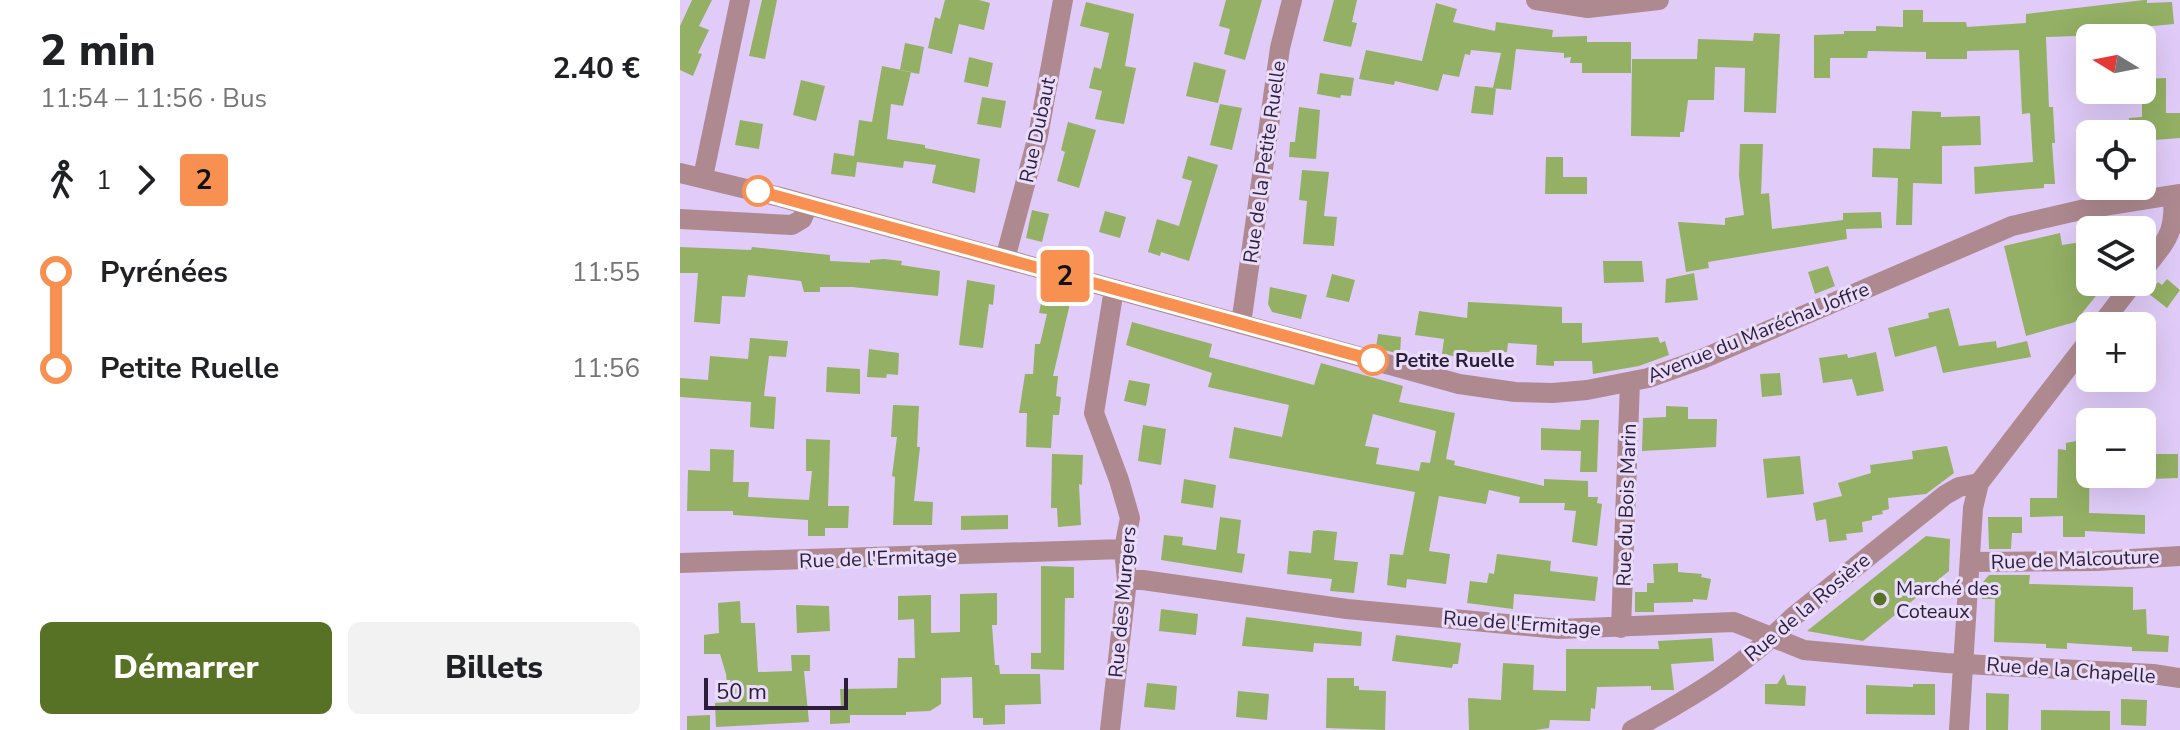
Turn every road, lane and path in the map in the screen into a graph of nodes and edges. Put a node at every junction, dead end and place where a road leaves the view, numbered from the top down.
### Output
1 (740, 0) edge
2 (1063, 0) edge
3 (1292, 0) edge
4 (1536, 0) edge
5 (1659, 0) edge
6 (680, 173) edge
7 (703, 177) junction
8 (2177, 195) edge
9 (808, 205) junction
10 (680, 219) edge
11 (2156, 253) edge
12 (1005, 259) junction
13 (1114, 289) junction
14 (2123, 296) edge
15 (2111, 312) edge
16 (1241, 324) junction
17 (2076, 357) edge
18 (1630, 382) junction
19 (1979, 483) junction
20 (1124, 549) junction
21 (2180, 556) edge
22 (1970, 562) junction
23 (680, 563) edge
24 (1127, 580) junction
25 (1621, 628) junction
26 (1772, 639) junction
27 (1962, 663) junction
28 (2180, 678) edge
29 (1110, 730) edge
30 (1632, 730) edge
31 (1959, 730) edge

1 - 7 street
2 - 12 street, Rue Dubaut
3 - 16 street, Rue de la Petite Ruelle
4 - 5 street
6 - 7 street, Avenue du Maréchal Joffre
7 - 9 street, Avenue du Maréchal Joffre
8 - 11 street
8 - 18 street, Avenue du Maréchal Joffre
9 - 10 street
9 - 12 street, Avenue du Maréchal Joffre
12 - 13 street, Avenue du Maréchal Joffre
13 - 16 street, Avenue du Maréchal Joffre
13 - 20 street, Rue des Murgers
14 - 15 street
16 - 18 street, Avenue du Maréchal Joffre
17 - 19 street
18 - 25 street, Rue du Bois Marin
19 - 22 street
19 - 26 street, Rue de la Rosière
20 - 23 street, Rue de l'Ermitage
20 - 24 street, Rue des Murgers
21 - 22 street, Rue de Malcouture
22 - 27 street
24 - 25 street, Rue de l'Ermitage
24 - 29 street, Rue des Murgers
25 - 26 street, Rue de l'Ermitage
26 - 27 street, Rue de l'Ermitage
26 - 30 street, Rue de la Rosière
27 - 28 street, Rue de la Chapelle
27 - 31 street

